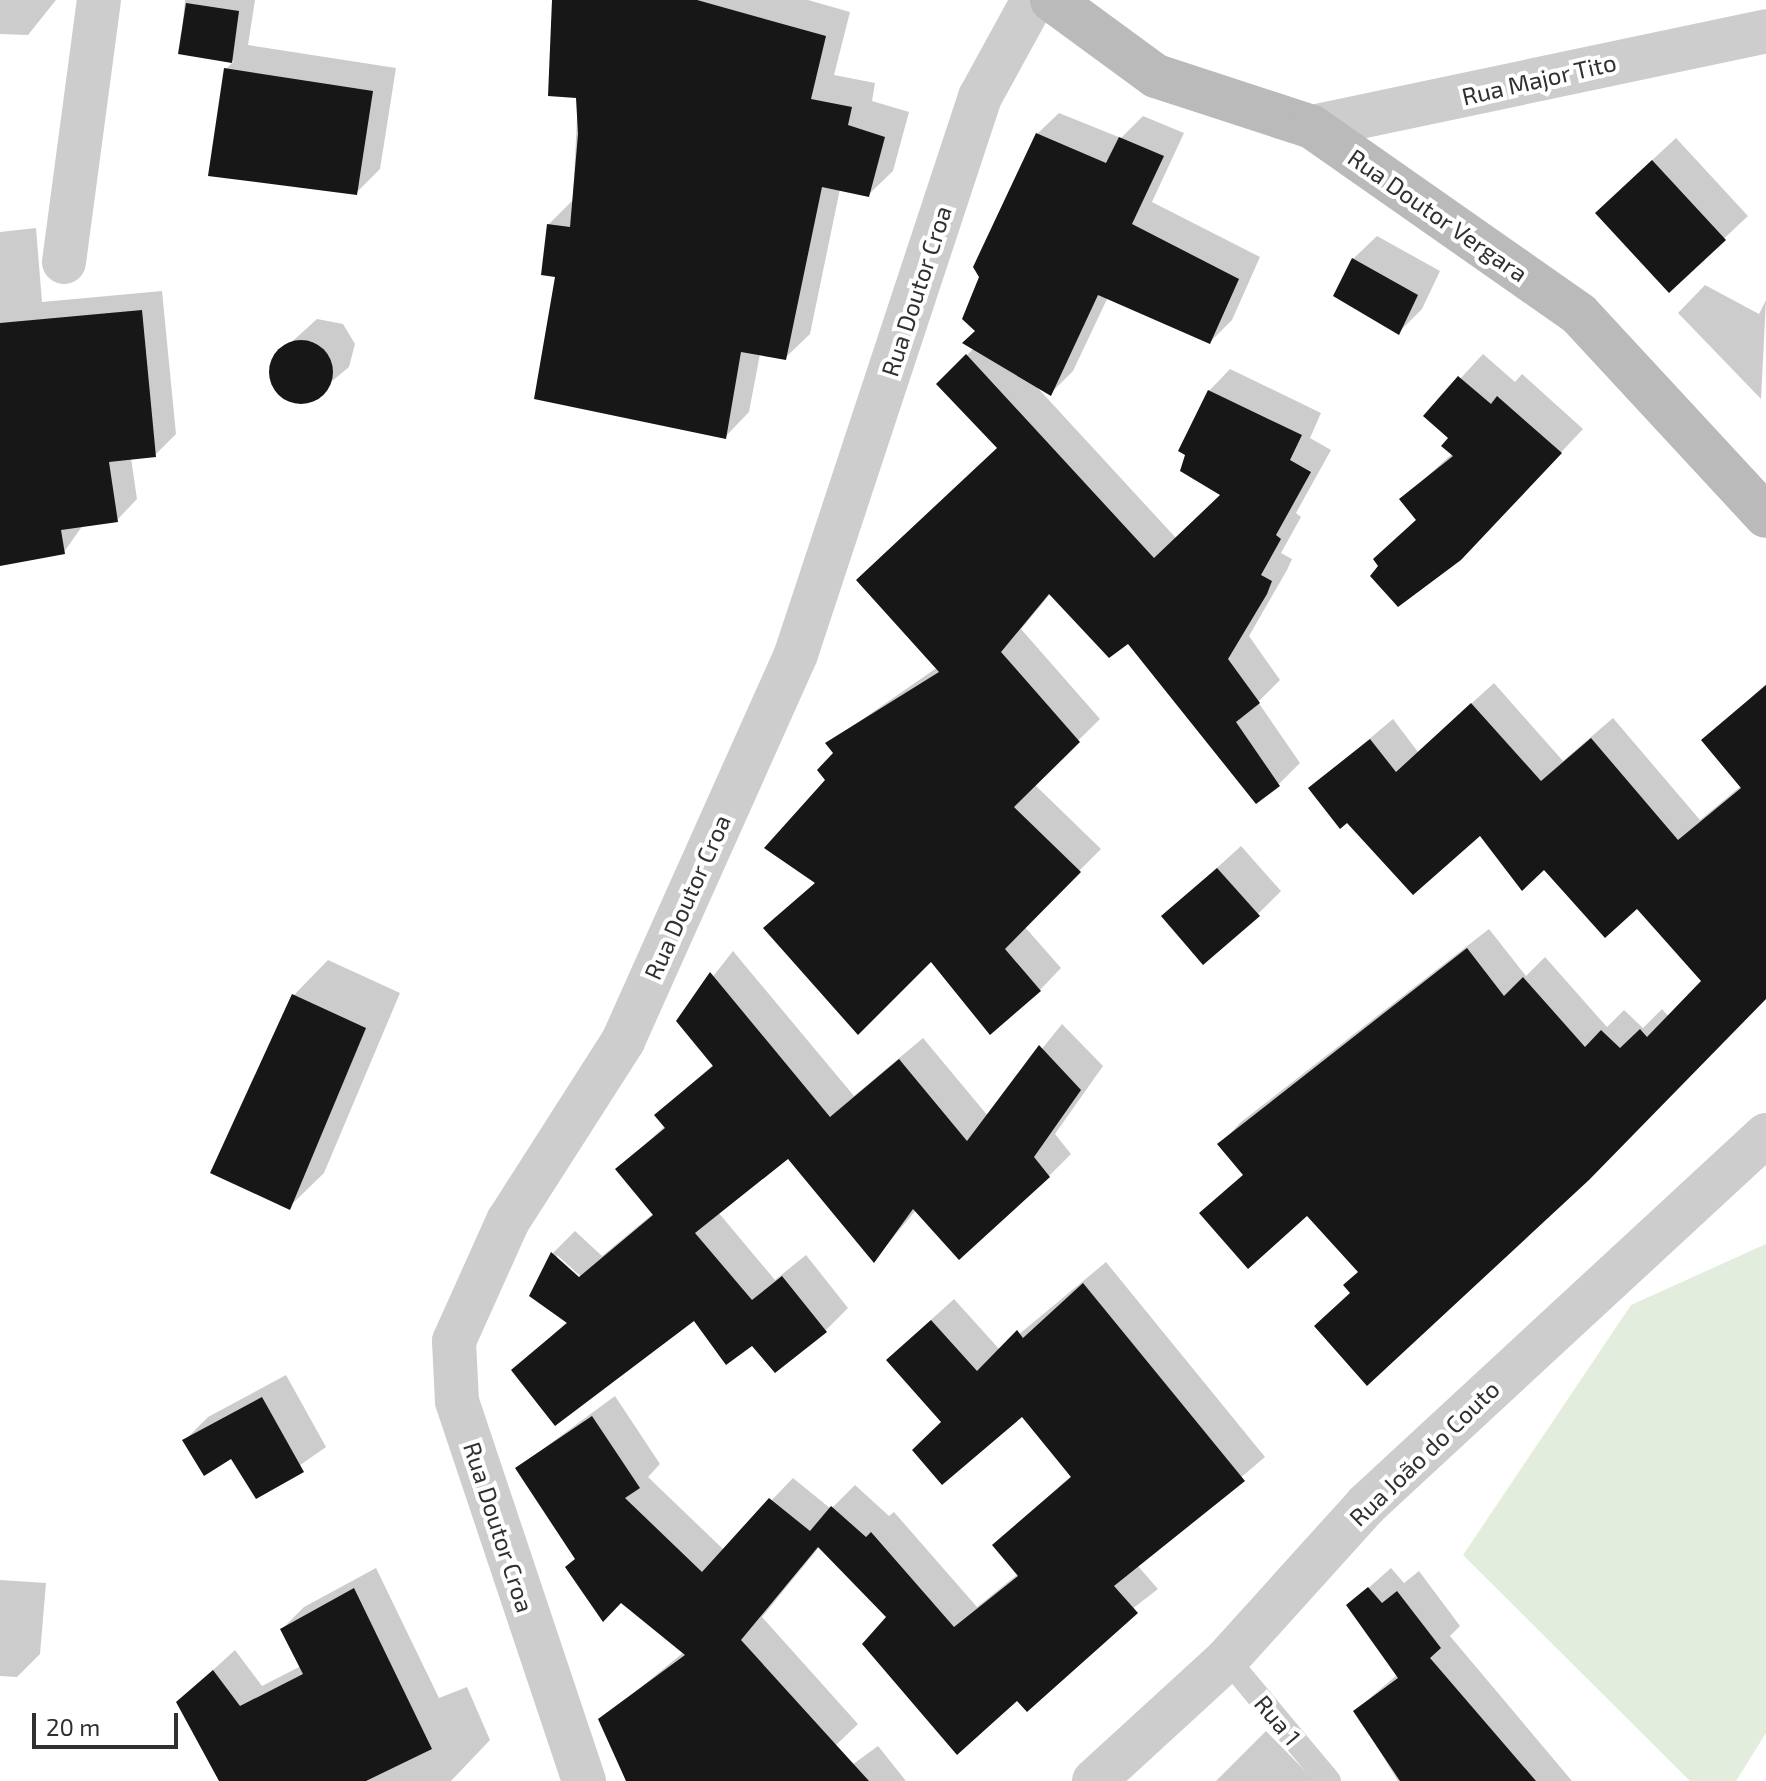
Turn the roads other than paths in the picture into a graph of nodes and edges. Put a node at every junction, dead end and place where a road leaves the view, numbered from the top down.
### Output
1 (99, 0) edge
2 (1033, 0) edge
3 (1052, 0) edge
4 (1766, 31) edge
5 (1312, 127) junction
6 (64, 262) dead end
7 (1766, 516) edge
8 (1766, 1135) edge
9 (1227, 1659) junction
10 (584, 1781) edge
11 (1094, 1781) edge
12 (1329, 1781) edge

1 - 6 street
2 - 10 street, Rua Doutor Croa
3 - 5 main road, Rua Doutor Vergara
4 - 5 street, Rua Major Tito
5 - 7 main road, Rua Doutor Vergara
8 - 9 street, Rua João do Couto
9 - 11 street, Rua João do Couto
9 - 12 lane, Rua 1

